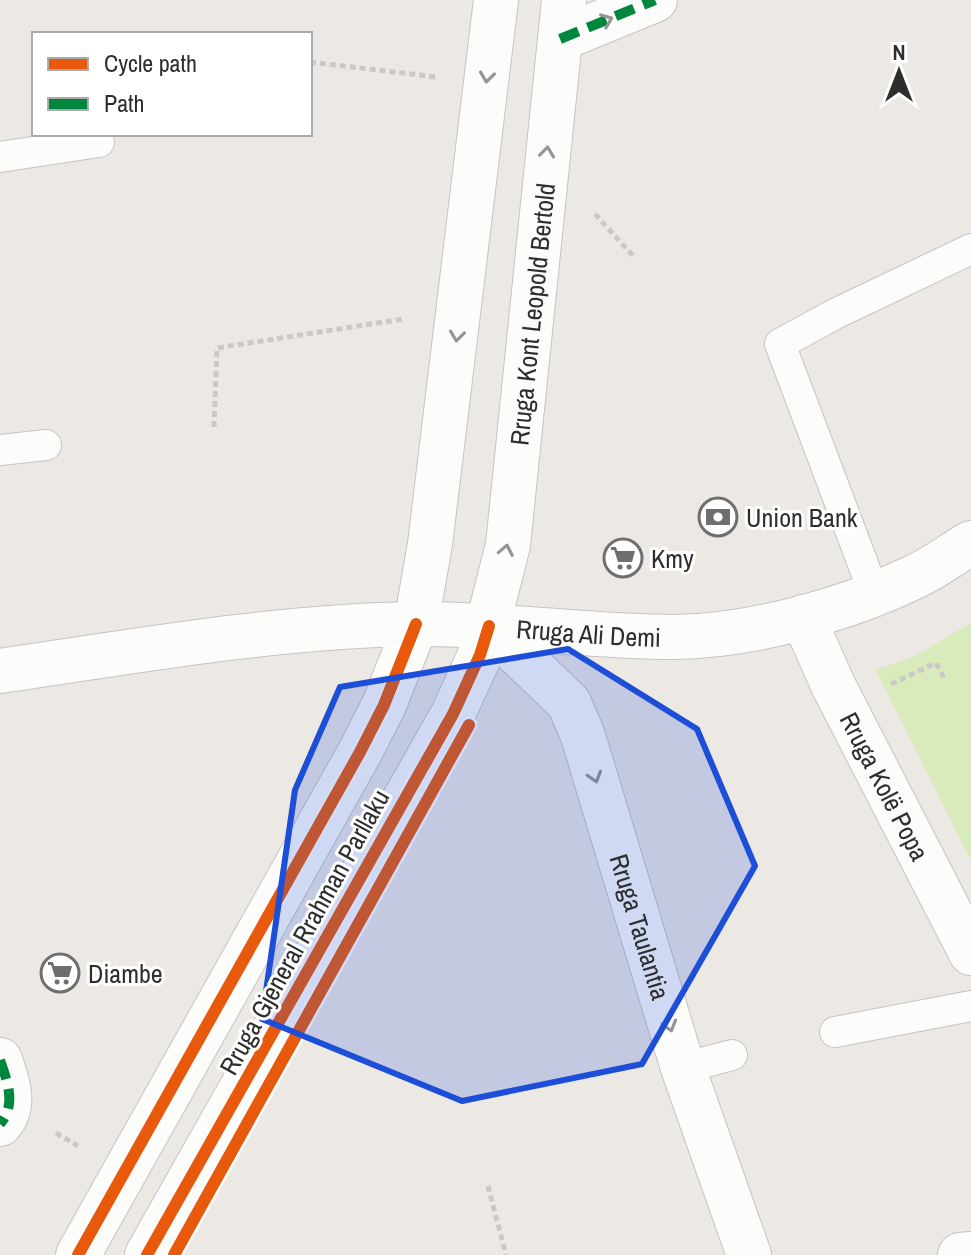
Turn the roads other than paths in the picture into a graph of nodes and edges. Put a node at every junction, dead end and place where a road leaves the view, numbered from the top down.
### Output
1 (496, 0) edge
2 (655, 0) edge
3 (562, 20) edge
4 (99, 142) dead end
5 (0, 157) edge
6 (971, 249) edge
7 (46, 445) dead end
8 (0, 450) edge
9 (971, 543) edge
10 (874, 593) junction
11 (803, 617) junction
12 (416, 624) junction
13 (489, 626) junction
14 (0, 671) edge
15 (971, 953) edge
16 (971, 1006) edge
17 (835, 1032) dead end
18 (732, 1055) dead end
19 (0, 1060) edge
20 (683, 1068) junction
21 (0, 1124) edge
22 (971, 1254) edge
23 (78, 1255) edge
24 (147, 1255) edge
25 (749, 1255) edge
26 (960, 1255) edge

1 -> 12 street
3 -> 2 street
13 -> 3 street, Rruga Kont Leopold Bertold
4 - 5 lane
6 - 10 lane
7 - 8 lane
9 - 10 street, Rruga Ali Demi
10 - 11 street, Rruga Ali Demi
11 - 13 street, Rruga Ali Demi
11 - 15 street, Rruga Kolë Popa
12 - 13 street, Rruga Ali Demi
12 - 14 street, Rruga Ali Demi
12 - 23 street, Rruga Gjeneral Rrahman Parllaku
13 -> 20 street, Rruga Taulantia
13 - 24 street, Rruga Gjeneral Rrahman Parllaku
16 - 17 lane
18 - 20 lane
19 - 21 street
20 - 25 street, Rruga Taulantia
22 - 26 street

